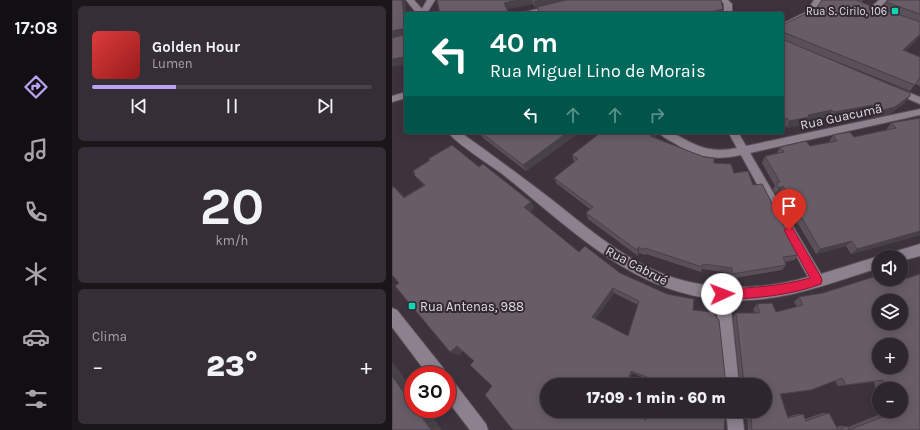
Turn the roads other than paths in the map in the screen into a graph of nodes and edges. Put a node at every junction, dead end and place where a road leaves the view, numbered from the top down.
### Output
1 (410, 0) edge
2 (431, 0) edge
3 (584, 0) edge
4 (724, 0) edge
5 (818, 0) edge
6 (880, 1) edge
7 (421, 12) edge
8 (423, 12) edge
9 (530, 12) edge
10 (728, 12) edge
11 (883, 14) edge
12 (784, 26) edge
13 (884, 85) edge
14 (920, 101) edge
15 (920, 112) edge
16 (456, 134) edge
17 (667, 134) edge
18 (735, 134) edge
19 (745, 150) junction
20 (920, 250) edge
21 (908, 253) edge
22 (872, 264) edge
23 (817, 280) junction
24 (722, 294) junction
25 (392, 315) edge
26 (431, 366) edge
27 (730, 378) edge
28 (456, 399) edge
29 (735, 418) edge
30 (480, 430) edge
31 (736, 430) edge

1 - 7 street
2 - 8 street
3 - 9 street
4 - 10 street
5 - 12 street
6 - 11 street
13 - 14 street
15 - 19 street, Rua Guacumã
16 - 24 street, Rua Cabrué
17 - 19 street, Rua Guacumã
18 - 19 street
19 - 23 street
20 - 21 street
22 - 23 street, Rua Cabrué
23 - 24 street, Rua Cabrué
24 - 27 street
25 - 26 street
28 - 30 street
29 - 31 street

